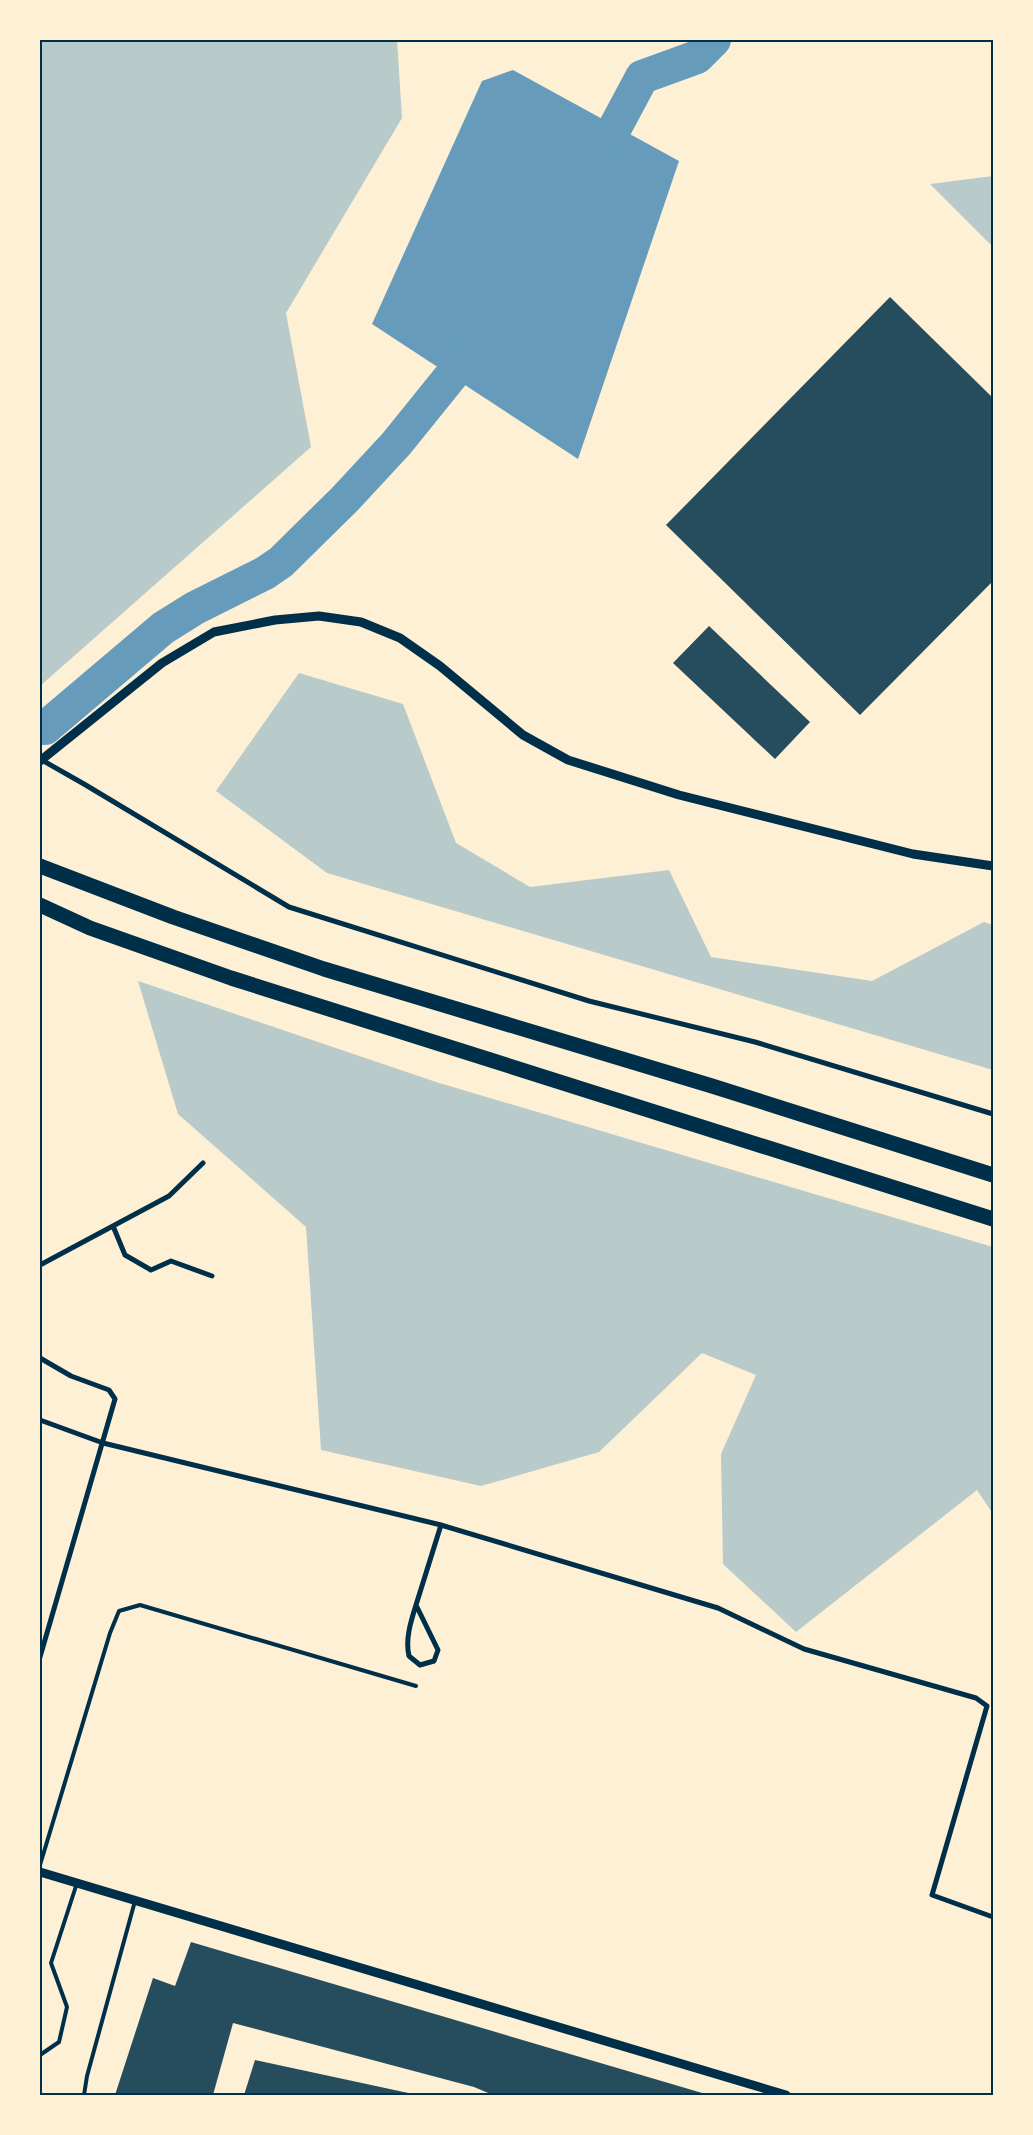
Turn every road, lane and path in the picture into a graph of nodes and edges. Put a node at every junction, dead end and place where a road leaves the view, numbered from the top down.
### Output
1 (40, 760) edge
2 (40, 866) edge
3 (993, 866) edge
4 (40, 905) edge
5 (993, 1114) edge
6 (203, 1163) dead end
7 (993, 1175) edge
8 (993, 1219) edge
9 (113, 1226) junction
10 (40, 1265) edge
11 (212, 1276) dead end
12 (40, 1358) edge
13 (40, 1420) edge
14 (103, 1443) junction
15 (441, 1525) junction
16 (416, 1605) junction
17 (40, 1657) edge
18 (416, 1686) dead end
19 (40, 1865) edge
20 (40, 1872) edge
21 (77, 1883) junction
22 (135, 1901) junction
23 (993, 1917) edge
24 (40, 2055) edge
25 (84, 2095) edge
26 (786, 2095) edge

1 - 3 street
1 - 5 street
2 - 7 highway
4 - 8 highway
6 - 9 street
9 - 10 street
9 - 11 street
12 - 14 street
13 - 14 street
14 - 15 street
14 - 17 street
15 - 16 street
15 - 23 street
16 - 16 street
18 - 19 lane
20 - 21 street
21 - 22 street
21 - 24 lane
22 - 25 lane
22 - 26 street

